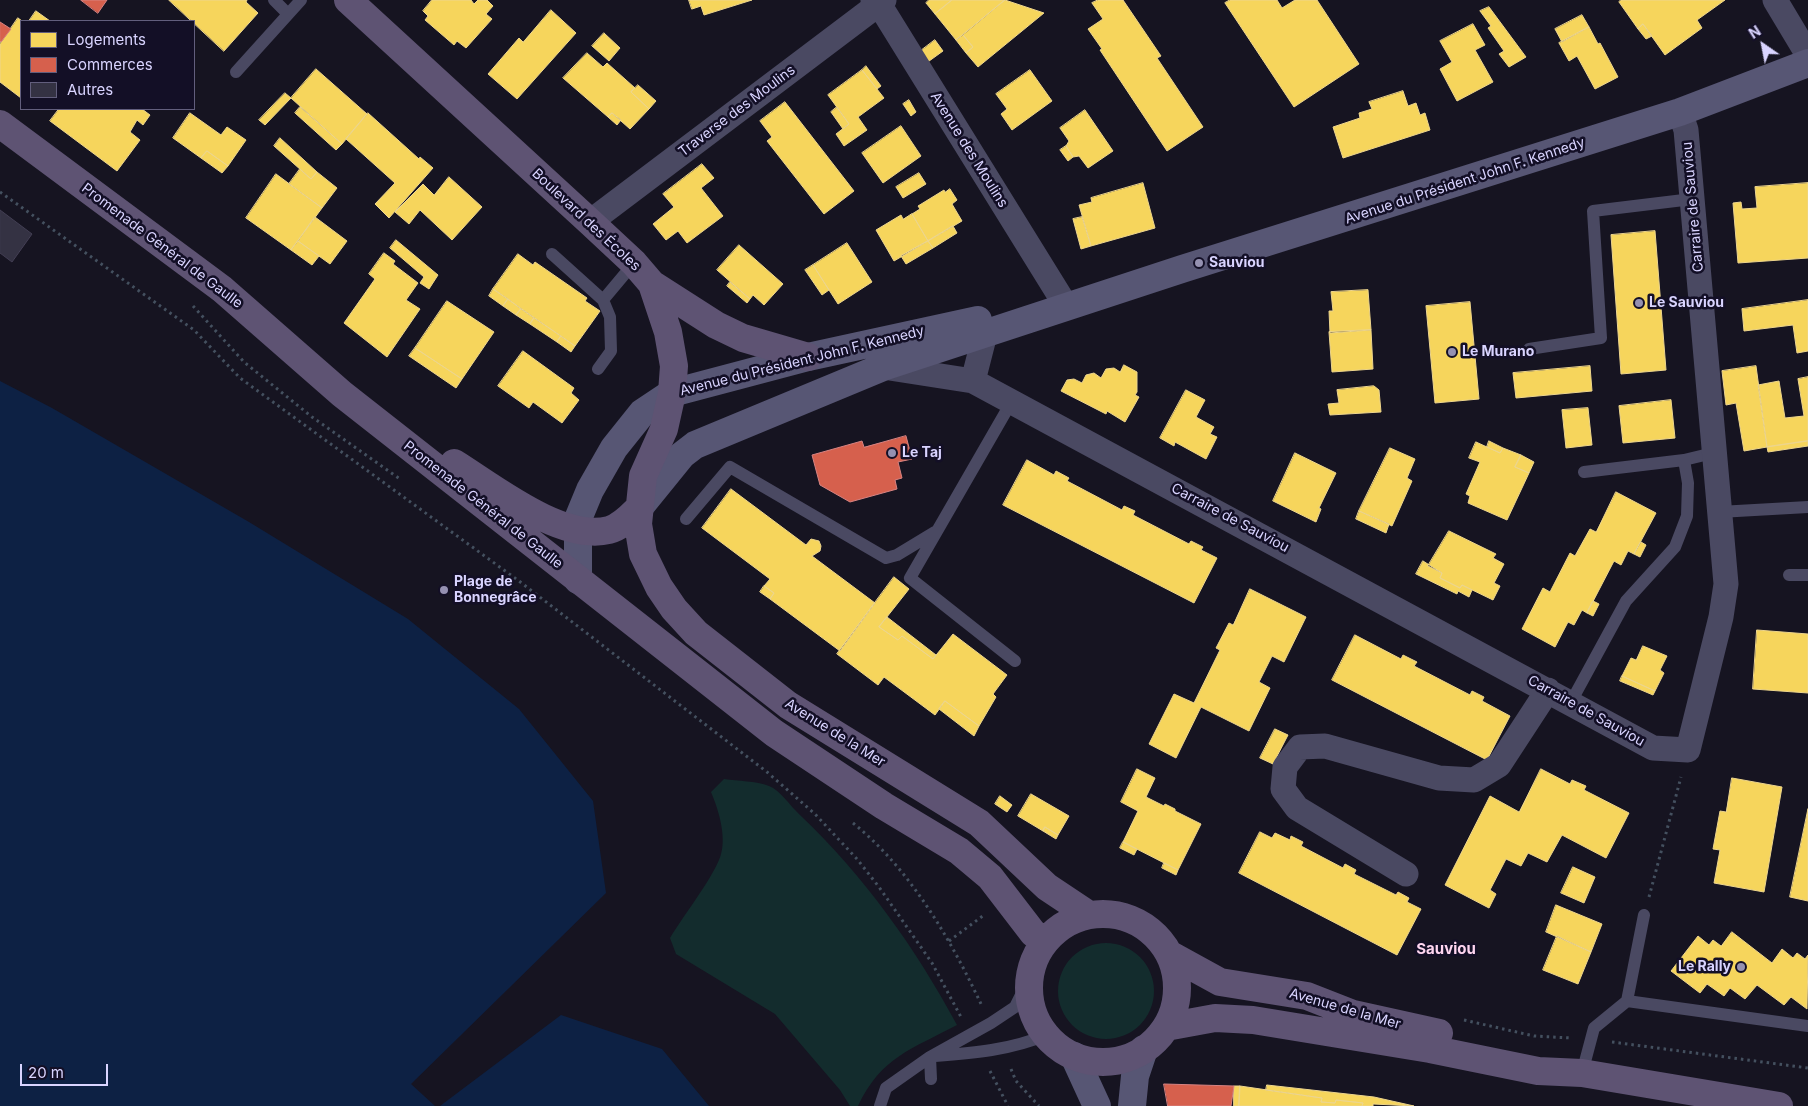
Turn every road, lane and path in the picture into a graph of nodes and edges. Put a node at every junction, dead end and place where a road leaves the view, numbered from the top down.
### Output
1 (274, 0) edge
2 (301, 0) edge
3 (348, 0) edge
4 (1775, 0) edge
5 (879, 1) edge
6 (288, 14) junction
7 (1808, 55) edge
8 (1808, 63) edge
9 (236, 72) dead end
10 (1680, 112) junction
11 (0, 124) edge
12 (0, 192) edge
13 (1692, 199) junction
14 (590, 222) junction
15 (552, 254) dead end
16 (634, 263) junction
17 (652, 284) junction
18 (1119, 289) junction
19 (604, 300) junction
20 (1063, 301) junction
21 (985, 334) junction
22 (1529, 349) dead end
23 (808, 357) junction
24 (883, 367) junction
25 (598, 369) dead end
26 (973, 381) junction
27 (672, 393) junction
28 (342, 394) junction
29 (1012, 401) junction
30 (1713, 453) junction
31 (1684, 460) junction
32 (1584, 472) dead end
33 (1808, 507) edge
34 (640, 508) junction
35 (1719, 512) junction
36 (686, 519) dead end
37 (577, 530) junction
38 (937, 531) junction
39 (1789, 575) dead end
40 (1808, 575) edge
41 (578, 580) junction
42 (1015, 661) dead end
43 (1548, 690) junction
44 (1571, 702) junction
45 (1688, 750) junction
46 (1406, 874) dead end
47 (986, 914) dead end
48 (1644, 914) joint
49 (1089, 915) junction
50 (949, 941) dead end
51 (1046, 941) junction
52 (1169, 954) junction
53 (1030, 977) junction
54 (1627, 1001) junction
55 (1460, 1019) dead end
56 (1808, 1026) edge
57 (1166, 1027) junction
58 (970, 1034) junction
59 (1046, 1035) junction
60 (1591, 1039) junction
61 (1144, 1049) junction
62 (979, 1051) junction
63 (930, 1056) junction
64 (1074, 1056) junction
65 (1010, 1066) dead end
66 (1808, 1068) edge
67 (1582, 1073) junction
68 (931, 1079) dead end
69 (880, 1106) edge
70 (1008, 1106) edge
71 (1039, 1106) edge
72 (1097, 1106) edge
73 (1132, 1106) edge
74 (1779, 1106) edge

1 - 6 lane
2 - 6 lane
3 - 14 main road, Boulevard des Écoles
4 - 7 street
5 - 14 street, Traverse des Moulins
5 - 20 street, Avenue des Moulins
6 - 9 lane
8 - 10 main road, Avenue du Président John F. Kennedy
10 - 13 street, Carraire de Sauviou
10 - 18 main road, Avenue du Président John F. Kennedy
11 - 28 main road, Promenade Général de Gaulle
12 - 58 path
13 - 22 lane
13 - 30 street, Carraire de Sauviou
14 - 16 main road, Boulevard des Écoles
15 - 19 lane
16 - 17 main road, Boulevard des Écoles
16 - 19 lane
17 - 23 main road
17 - 27 main road, Boulevard des Écoles
18 - 20 main road, Avenue du Président John F. Kennedy
18 - 21 main road, Avenue du Président John F. Kennedy
19 - 25 lane
20 - 23 main road, Avenue du Président John F. Kennedy
21 - 24 main road, Avenue du Président John F. Kennedy
21 - 26 street
23 - 27 main road, Avenue du Président John F. Kennedy
24 - 26 street, Carraire de Sauviou
24 - 34 main road, Avenue du Président John F. Kennedy
26 - 29 street, Carraire de Sauviou
27 - 34 main road, Boulevard des Écoles
27 - 37 main road, Avenue du Président John F. Kennedy
28 - 37 main road, Promenade Général de Gaulle
28 - 41 main road, Promenade Général de Gaulle
29 - 38 lane
29 - 43 street, Carraire de Sauviou
30 - 31 lane
30 - 35 street, Carraire de Sauviou
31 - 32 lane
31 - 44 lane
33 - 35 lane
34 - 37 main road, Promenade Général de Gaulle
34 - 49 main road, Avenue de la Mer
35 - 45 street, Carraire de Sauviou
36 - 38 lane
37 - 41 main road, Avenue du Président John F. Kennedy
38 - 42 lane
39 - 40 lane
41 - 51 main road
43 - 44 street, Carraire de Sauviou
43 - 46 street
44 - 45 street, Carraire de Sauviou
45 - 48 path
47 - 50 path
48 - 54 lane
49 - 51 main road
49 - 52 main road
51 - 53 main road
52 - 57 main road
52 - 67 main road, Avenue de la Mer
53 - 58 lane
53 - 59 main road
54 - 56 lane
54 - 60 lane
55 - 60 path
57 - 61 main road
57 - 67 main road, Avenue de la Mer
58 - 63 lane
59 - 62 lane
59 - 64 main road
60 - 66 path
60 - 67 lane
61 - 64 main road
61 - 73 main road
62 - 63 lane
62 - 70 path
63 - 68 lane
63 - 69 lane
64 - 72 main road
65 - 71 path
67 - 74 main road, Avenue de la Mer

